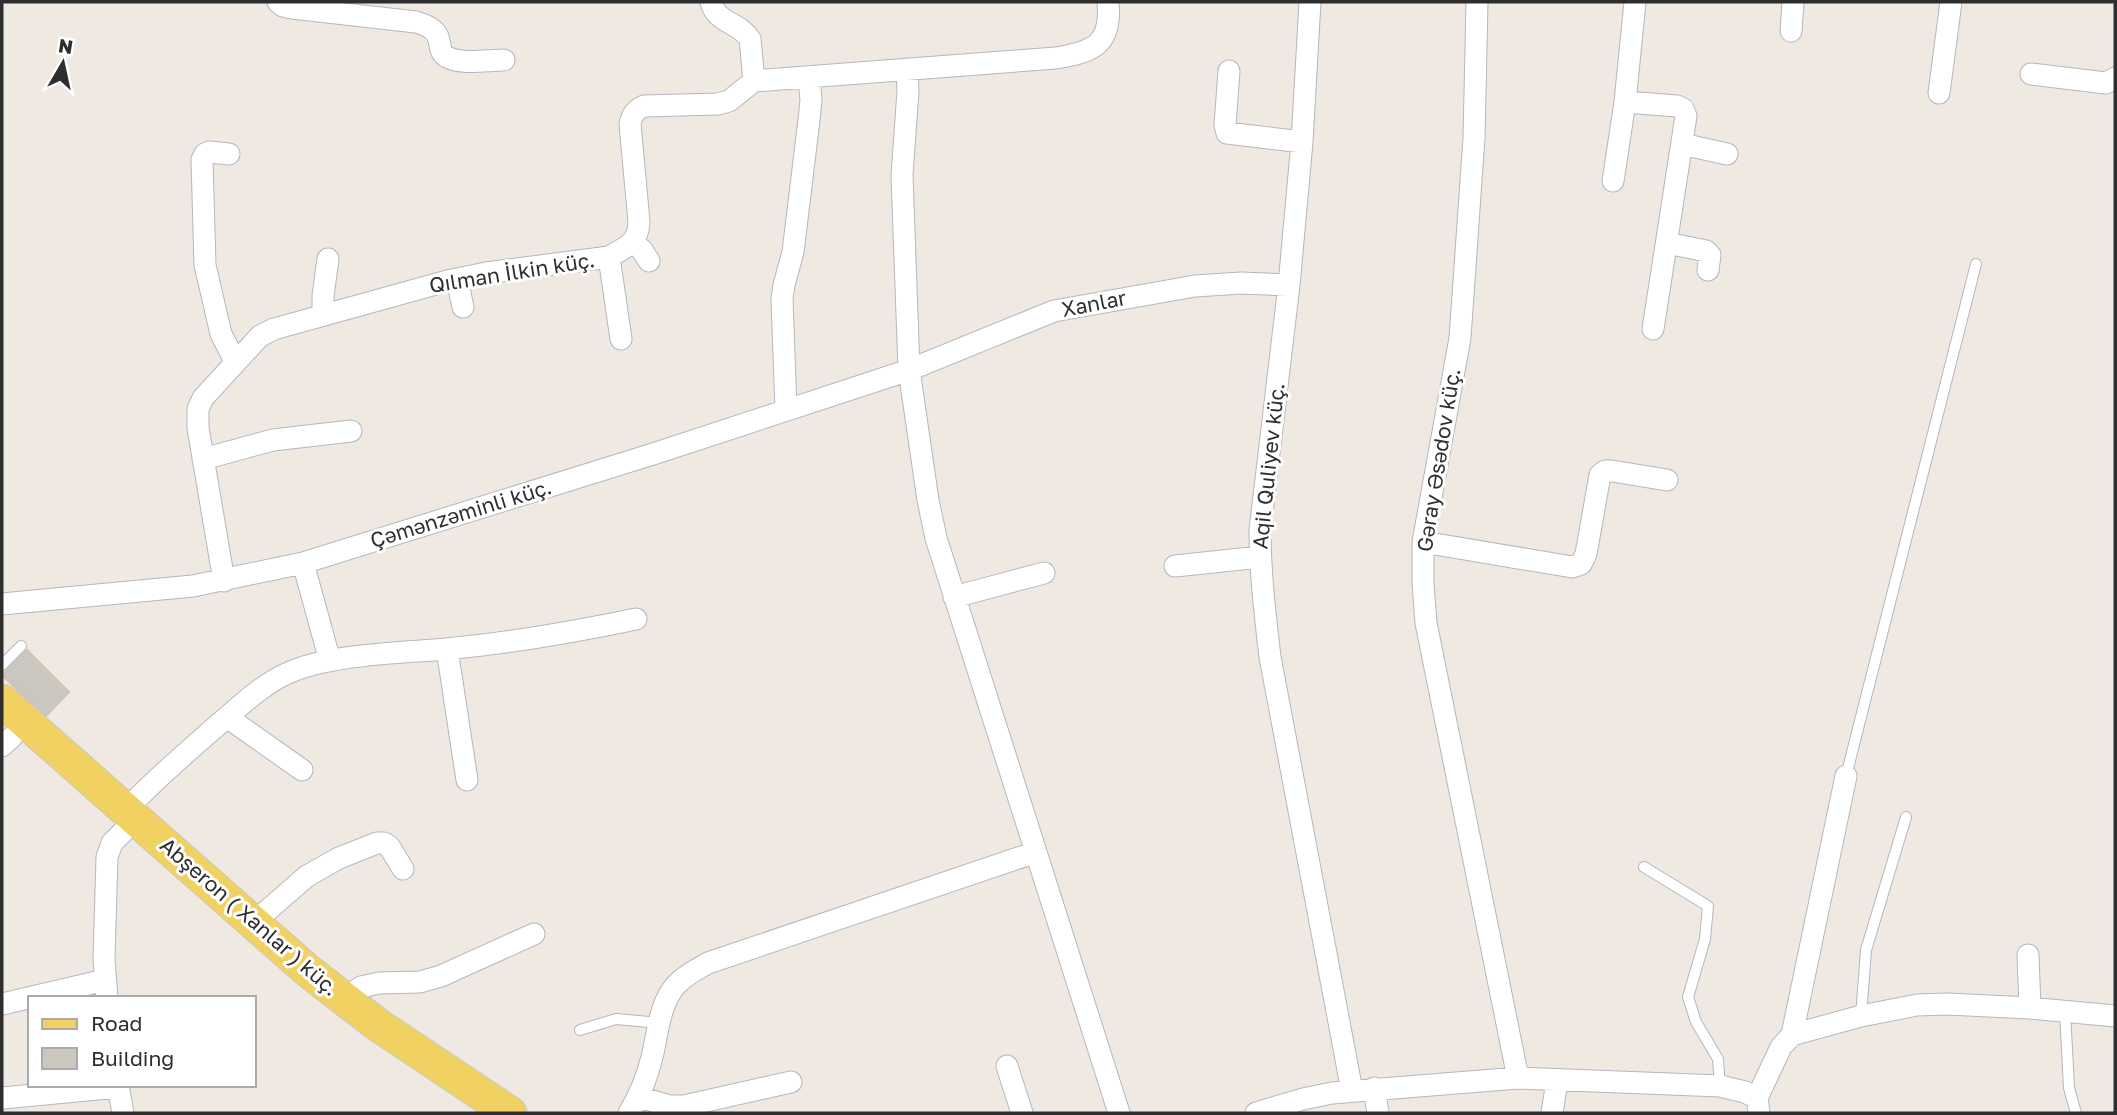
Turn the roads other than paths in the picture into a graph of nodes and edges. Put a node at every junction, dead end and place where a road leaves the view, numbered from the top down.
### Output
1 (278, 2) edge
2 (711, 2) edge
3 (1108, 2) edge
4 (1310, 2) edge
5 (1477, 2) edge
6 (1635, 2) edge
7 (1793, 2) edge
8 (1951, 2) edge
9 (1791, 30) dead end
10 (504, 60) dead end
11 (907, 69) junction
12 (1229, 71) dead end
13 (2031, 75) dead end
14 (809, 77) junction
15 (2115, 78) edge
16 (754, 81) junction
17 (1938, 93) dead end
18 (1625, 102) junction
19 (1302, 142) junction
20 (1682, 144) junction
21 (229, 154) dead end
22 (1727, 154) dead end
23 (1613, 181) dead end
24 (633, 242) junction
25 (1667, 243) junction
26 (609, 257) junction
27 (328, 259) dead end
28 (649, 261) dead end
29 (1976, 264) dead end
30 (1708, 271) dead end
31 (457, 279) junction
32 (1289, 285) junction
33 (463, 307) dead end
34 (323, 314) junction
35 (1653, 330) dead end
36 (621, 339) dead end
37 (235, 361) junction
38 (909, 370) junction
39 (786, 410) junction
40 (351, 430) dead end
41 (203, 459) junction
42 (1667, 480) dead end
43 (1423, 542) junction
44 (1260, 557) junction
45 (303, 563) junction
46 (1175, 566) dead end
47 (1044, 573) dead end
48 (224, 581) junction
49 (954, 597) junction
50 (2, 604) edge
51 (636, 619) dead end
52 (21, 646) dead end
53 (447, 649) junction
54 (330, 661) junction
55 (2, 665) edge
56 (2, 701) edge
57 (227, 717) junction
58 (5, 737) edge
59 (302, 770) dead end
60 (1846, 776) joint
61 (467, 780) dead end
62 (1906, 817) dead end
63 (124, 821) junction
64 (1036, 852) junction
65 (1644, 867) dead end
66 (403, 869) dead end
67 (253, 923) junction
68 (534, 934) dead end
69 (2028, 955) dead end
70 (106, 989) edge
71 (57, 996) edge
72 (344, 999) junction
73 (28, 1000) edge
74 (2, 1004) edge
75 (2030, 1008) junction
76 (2064, 1011) junction
77 (1861, 1016) junction
78 (2115, 1016) edge
79 (660, 1023) junction
80 (580, 1030) dead end
81 (1792, 1035) junction
82 (1006, 1066) dead end
83 (1518, 1078) junction
84 (1557, 1081) junction
85 (791, 1082) dead end
86 (1720, 1086) junction
87 (108, 1087) edge
88 (118, 1087) edge
89 (1374, 1088) junction
90 (1352, 1091) junction
91 (3, 1098) edge
92 (634, 1105) edge
93 (1758, 1106) edge
94 (122, 1113) edge
95 (481, 1113) edge
96 (510, 1113) edge
97 (1022, 1113) edge
98 (1119, 1113) edge
99 (1256, 1113) edge
100 (1378, 1113) edge
101 (1552, 1113) edge
102 (2076, 1113) edge

1 - 10 street
2 - 16 street
3 - 11 street
4 - 19 street, Aqil Quliyev küç.
5 - 43 street, Gəray Əsədov küç.
6 - 18 street
7 - 9 street
8 - 17 street
11 - 14 street
11 - 38 street
12 - 19 street
13 - 15 street
14 - 16 street
14 - 39 street
16 - 24 street
18 - 20 street
18 - 23 street
19 - 32 street, Aqil Quliyev küç.
20 - 22 street
20 - 25 street
21 - 37 street
24 - 26 street, Qılman İlkin küç.
24 - 28 street
25 - 30 street
25 - 35 street
26 - 31 street, Qılman İlkin küç.
26 - 36 street
27 - 34 street
29 - 60 lane
31 - 33 street
31 - 34 street, Qılman İlkin küç.
32 - 38 street, Xanlar
32 - 44 street, Aqil Quliyev küç.
34 - 37 street, Qılman İlkin küç.
37 - 41 street, Qılman İlkin küç.
38 - 39 street, Çəmənzəminli küç.
38 - 49 street
39 - 45 street, Çəmənzəminli küç.
40 - 41 street
41 - 48 street, Qılman İlkin küç.
42 - 43 street
43 - 83 street, Gəray Əsədov küç.
44 - 46 street
44 - 90 street, Aqil Quliyev küç.
45 - 48 street, Çəmənzəminli küç.
45 - 54 street
47 - 49 street
48 - 50 street, Çəmənzəminli küç.
49 - 64 street
51 - 53 street
52 - 55 lane
53 - 54 street
53 - 61 street
54 - 57 street
56 - 63 main road, Abşeron ( Xanlar ) küç.
57 - 59 street
57 - 63 street
58 - 63 main road
60 - 81 street
62 - 77 lane
63 - 67 main road, Abşeron ( Xanlar ) küç.
63 - 70 street
63 - 95 main road
64 - 79 street
64 - 98 street
65 - 86 lane
66 - 67 street
67 - 72 main road, Abşeron ( Xanlar ) küç.
68 - 72 street
69 - 75 street
70 - 71 street
72 - 96 main road, Abşeron ( Xanlar ) küç.
73 - 74 street
75 - 76 street
75 - 77 street
76 - 78 street
76 - 102 lane
77 - 81 street
79 - 80 lane
79 - 92 street
81 - 93 street
82 - 97 street
83 - 84 street
83 - 89 street
84 - 86 street
84 - 101 street
85 - 92 street
86 - 93 street
87 - 91 street
88 - 94 street
89 - 90 street
89 - 100 street
90 - 99 street

